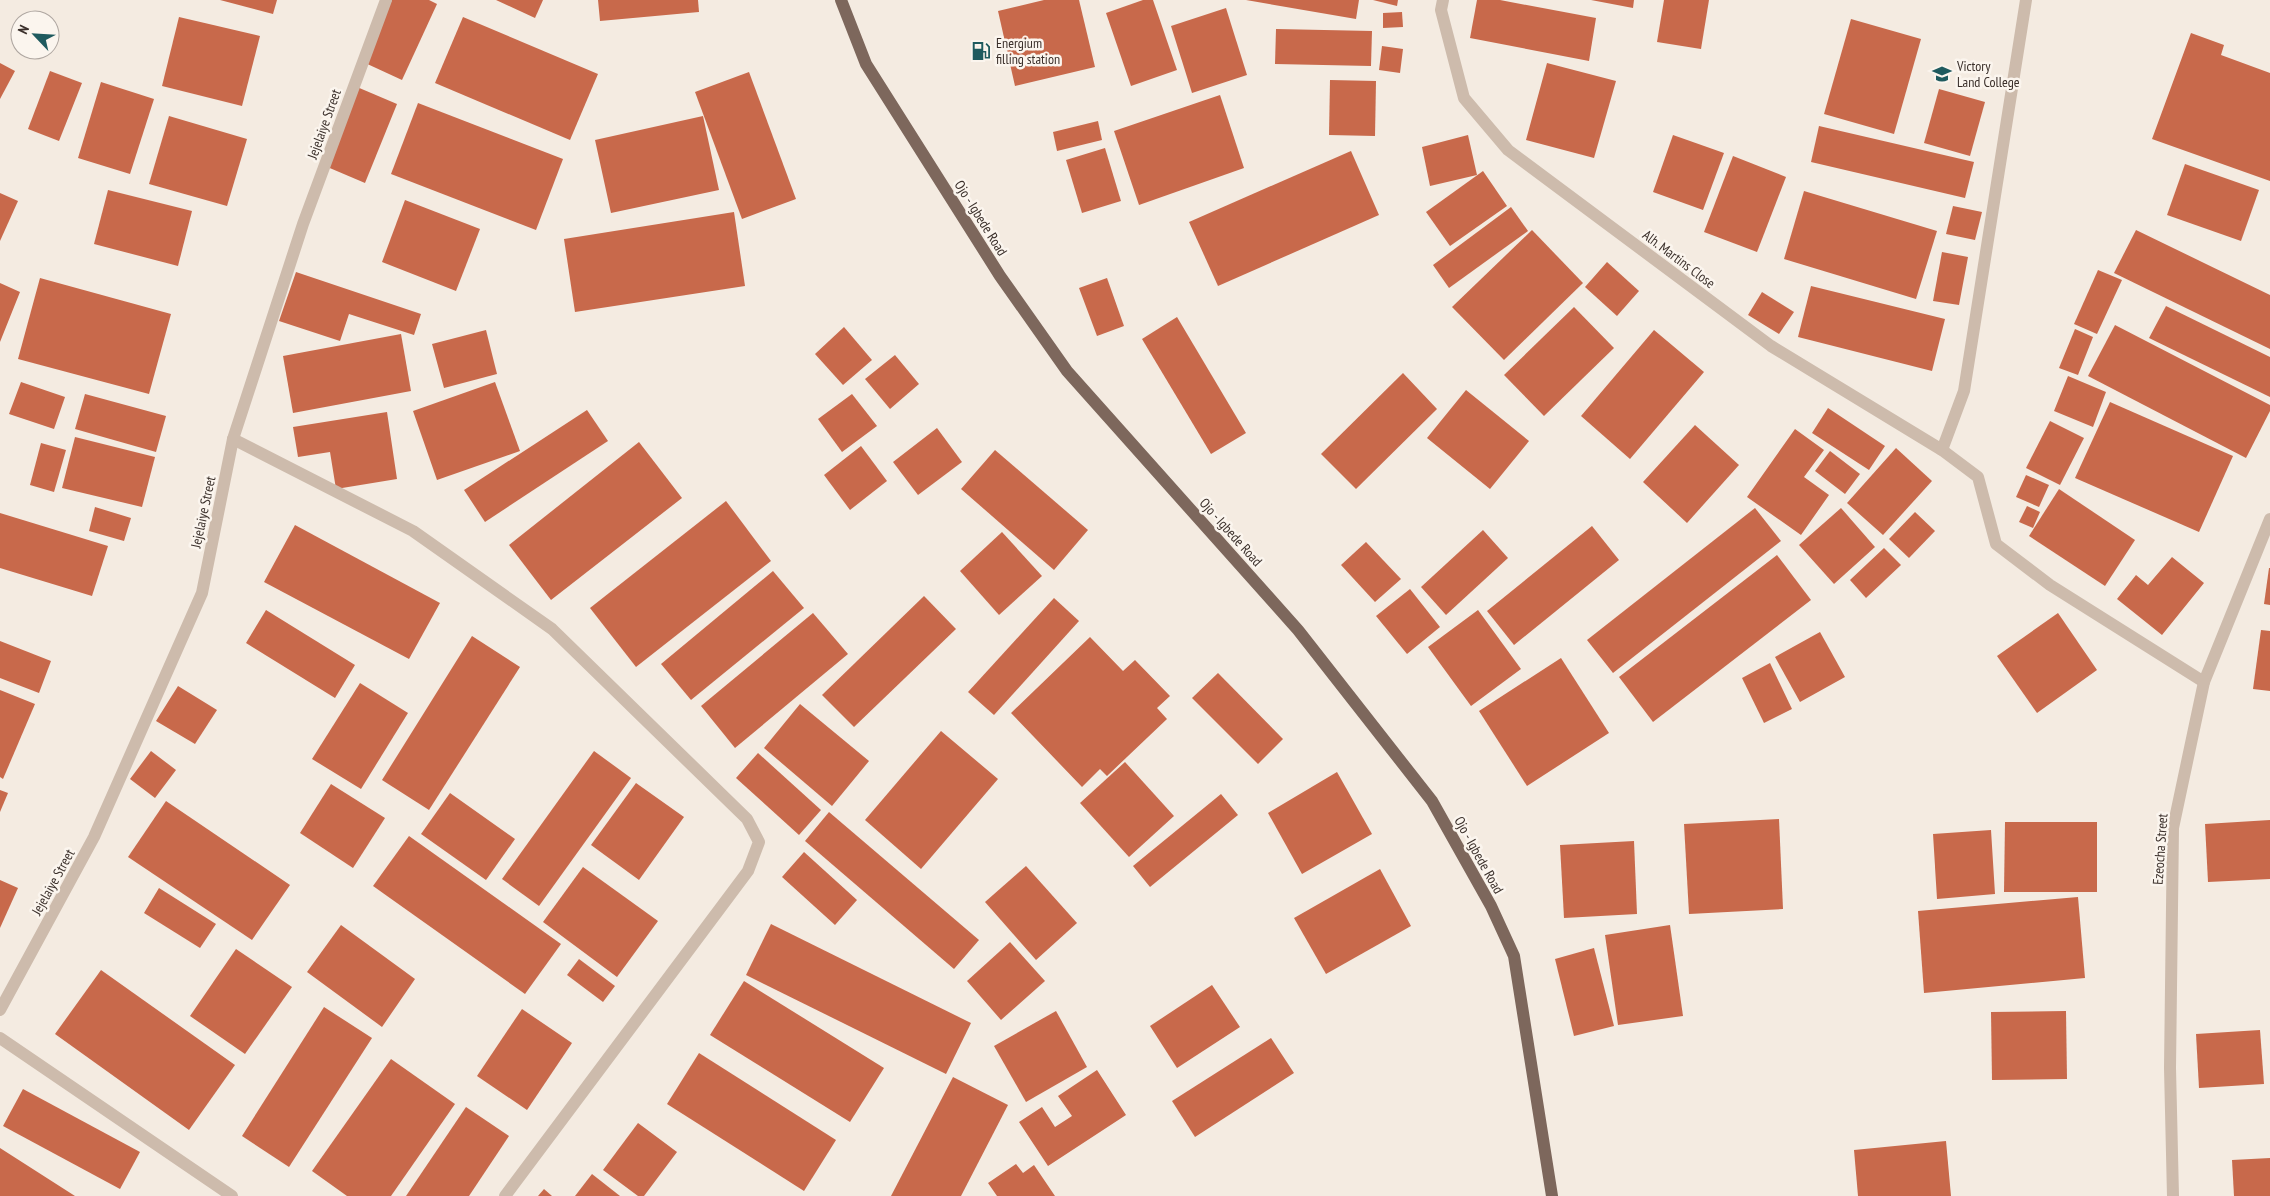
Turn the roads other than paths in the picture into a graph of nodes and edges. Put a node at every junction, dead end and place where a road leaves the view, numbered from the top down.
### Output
1 (386, 0) edge
2 (841, 0) edge
3 (1443, 0) edge
4 (2026, 0) edge
5 (233, 439) junction
6 (1942, 450) junction
7 (2270, 519) edge
8 (2204, 682) junction
9 (0, 1010) edge
10 (0, 1038) edge
11 (232, 1196) edge
12 (506, 1196) edge
13 (1552, 1196) edge
14 (2173, 1196) edge

1 - 5 street, Jejelaiye Street
2 - 13 main road, Ojo - Igbede Road
3 - 6 street, Alh. Martins Close
4 - 6 street
5 - 9 street, Jejelaiye Street
5 - 12 street
6 - 8 street, Alh. Martins Close
7 - 8 street, Ezeocha Street
8 - 14 street, Ezeocha Street
10 - 11 street

